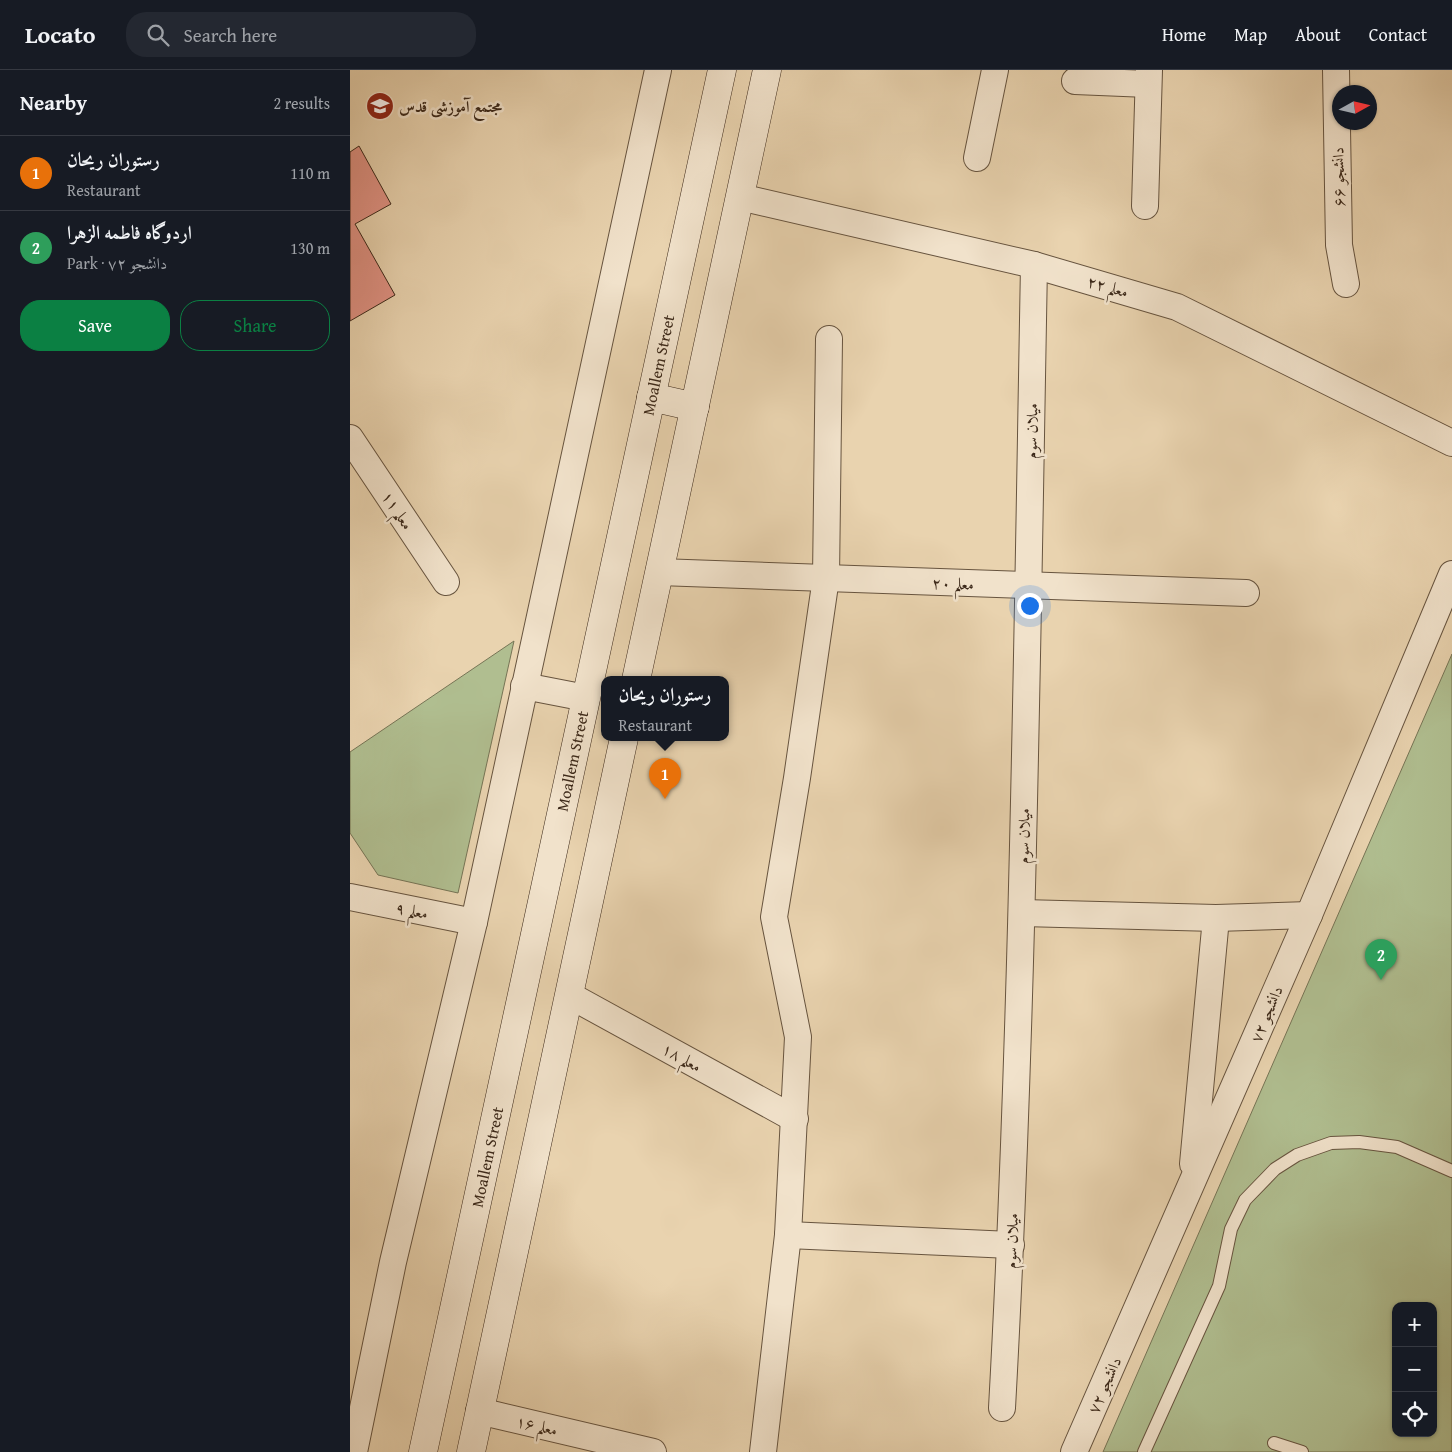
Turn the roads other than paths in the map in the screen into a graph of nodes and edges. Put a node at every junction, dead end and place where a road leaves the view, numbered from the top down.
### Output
1 (658, 70) edge
2 (722, 70) edge
3 (767, 70) edge
4 (995, 70) edge
5 (1336, 70) edge
6 (1148, 77) edge
7 (1074, 81) dead end
8 (977, 158) dead end
9 (740, 197) junction
10 (1145, 206) dead end
11 (1034, 265) junction
12 (1346, 284) dead end
13 (830, 339) dead end
14 (651, 397) junction
15 (695, 407) junction
16 (350, 438) edge
17 (1452, 443) edge
18 (659, 572) junction
19 (1452, 574) edge
20 (826, 578) junction
21 (446, 582) dead end
22 (1028, 586) junction
23 (1246, 593) dead end
24 (637, 676) edge
25 (524, 686) junction
26 (586, 698) junction
27 (623, 741) edge
28 (350, 897) edge
29 (1022, 913) junction
30 (1309, 916) junction
31 (1216, 918) junction
32 (474, 922) junction
33 (569, 996) junction
34 (795, 1119) junction
35 (1452, 1171) edge
36 (1191, 1187) junction
37 (788, 1235) junction
38 (1011, 1245) junction
39 (1002, 1408) dead end
40 (480, 1412) junction
41 (1274, 1442) dead end
42 (354, 1452) edge
43 (423, 1452) edge
44 (471, 1452) edge
45 (653, 1452) edge
46 (763, 1452) edge
47 (1074, 1452) edge
48 (1144, 1452) edge
49 (1302, 1452) edge

1 - 25 street
2 - 14 main road, Moallem Street
3 - 9 main road
4 - 8 street
5 - 12 street, دانشجو ۶۶
6 - 7 street
6 - 10 street
9 - 11 street, معلم ۲۲
9 - 15 main road
11 - 17 street, معلم ۲۲
11 - 22 street, میلان سوم
13 - 20 street
14 - 15 main road
14 - 26 main road, Moallem Street
15 - 18 main road
16 - 21 street, معلم ۱۱
18 - 20 street, معلم ۲۰
18 - 24 main road
19 - 30 street, دانشجو ۷۲
20 - 22 street, معلم ۲۰
20 - 34 street
22 - 23 street, معلم ۲۰
22 - 29 street, میلان سوم
25 - 26 street
25 - 32 street
26 - 43 main road, Moallem Street
27 - 33 main road
28 - 32 street, معلم ۹
29 - 31 street
29 - 38 street, میلان سوم
30 - 31 street
30 - 36 street, دانشجو ۷۲
31 - 36 street
32 - 42 street
33 - 34 street, معلم ۱۸
33 - 40 main road
34 - 37 street
35 - 48 lane
36 - 47 street, دانشجو ۷۲
37 - 38 street
37 - 46 street
38 - 39 street, میلان سوم
40 - 44 main road
40 - 45 street, معلم ۱۶
41 - 49 lane

